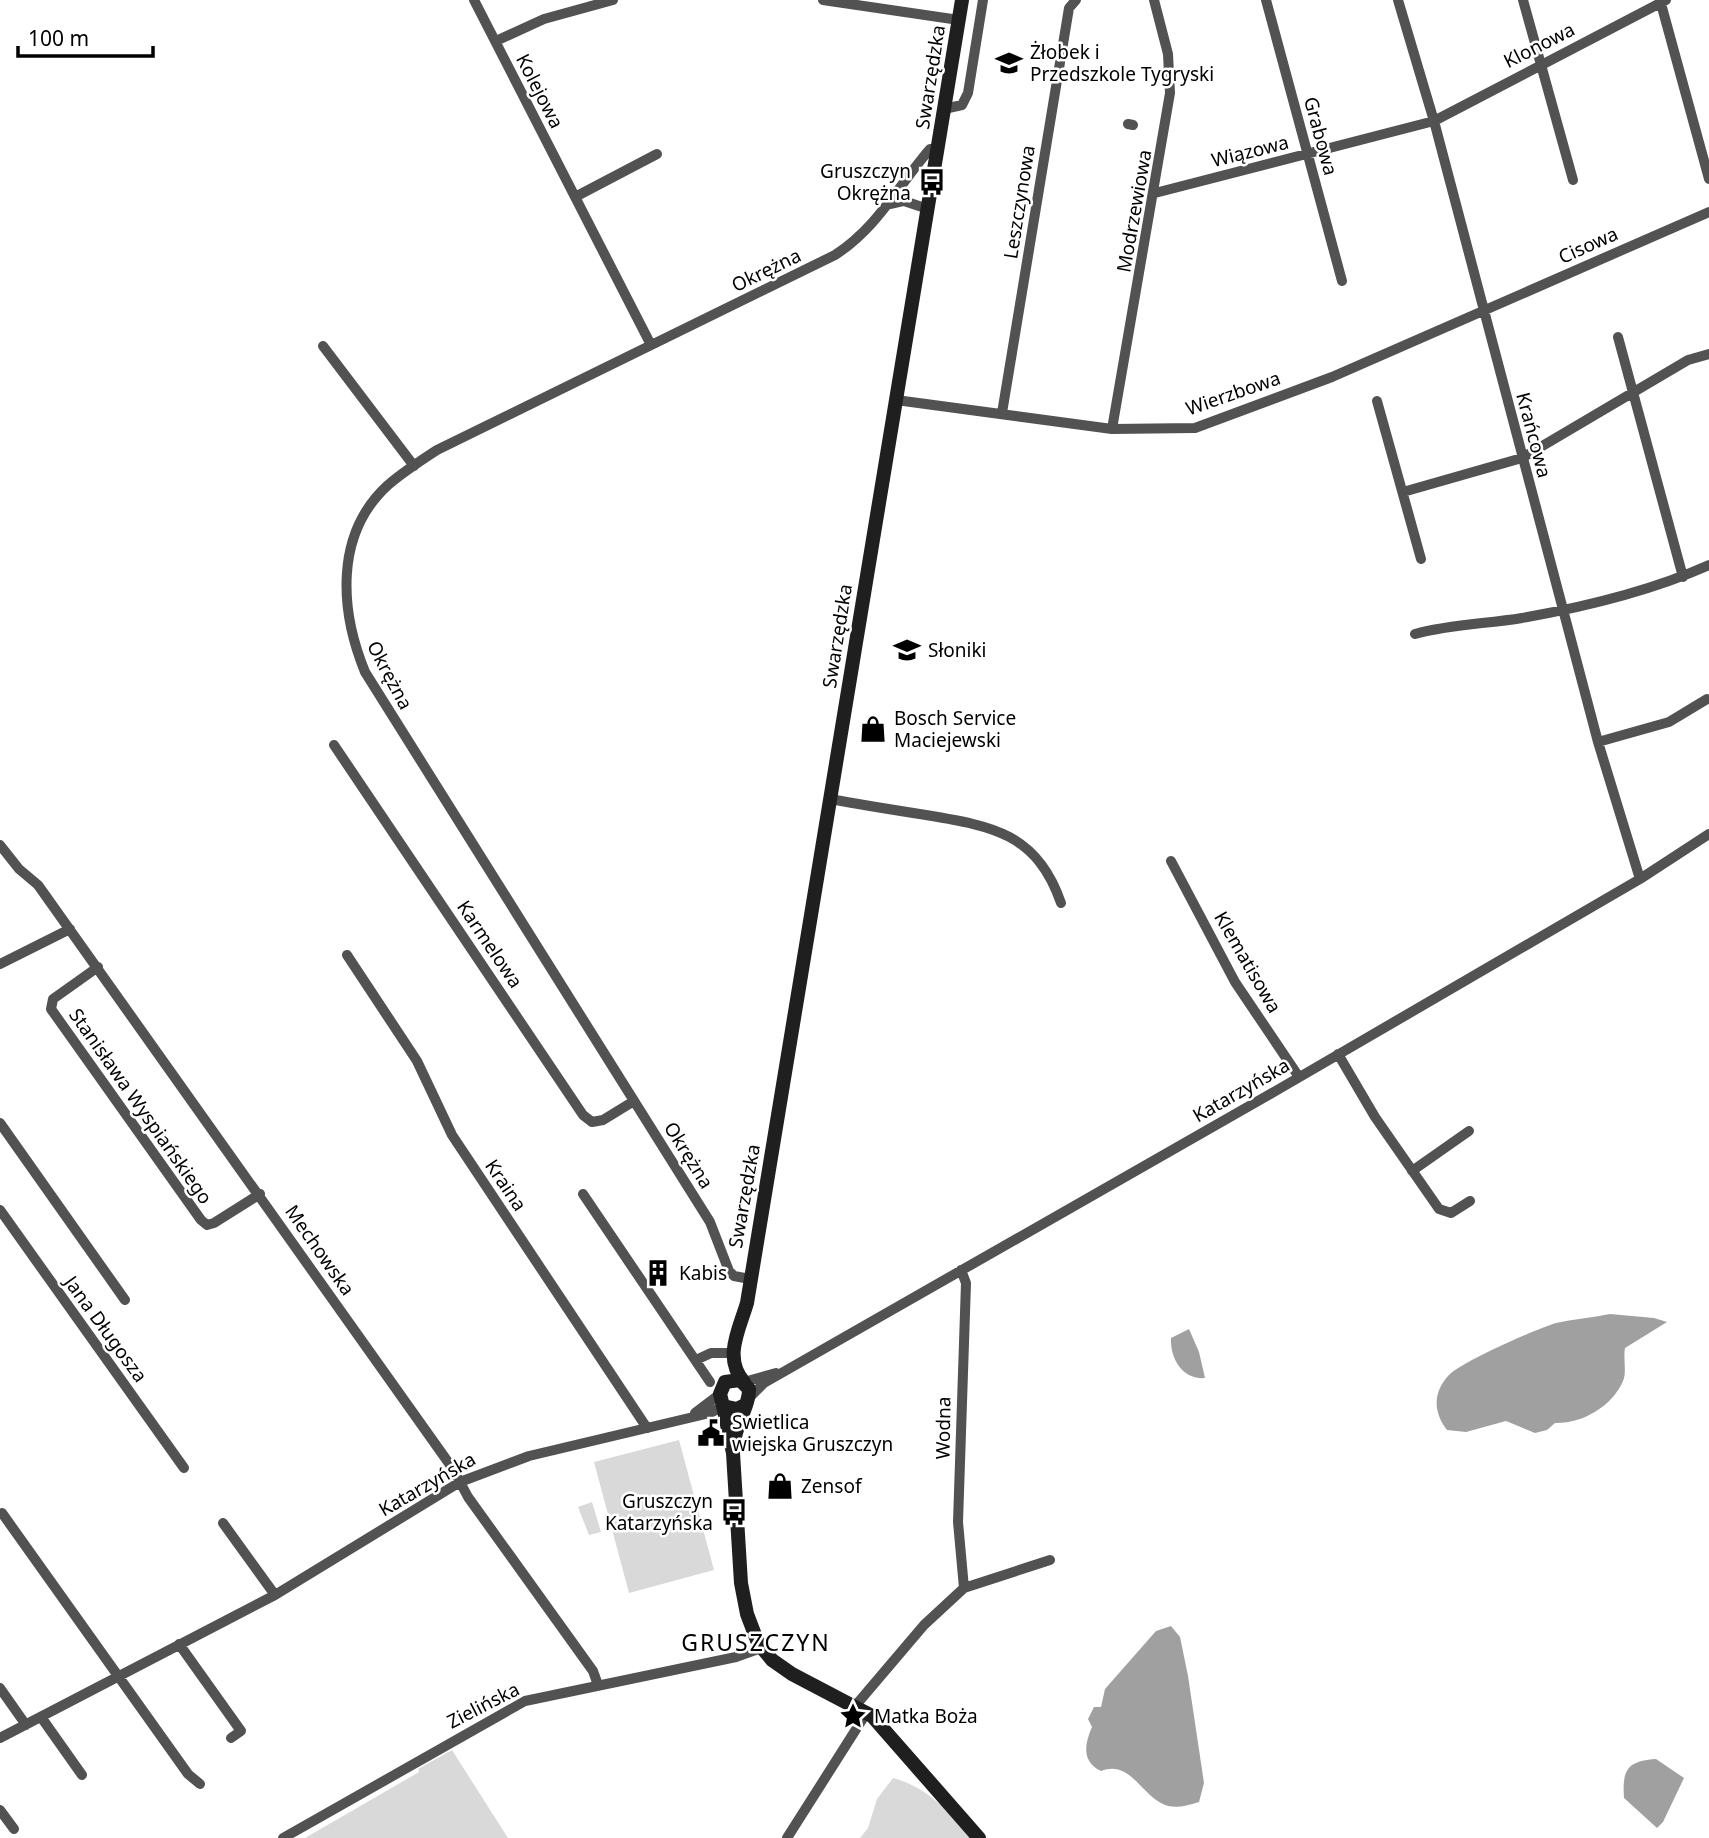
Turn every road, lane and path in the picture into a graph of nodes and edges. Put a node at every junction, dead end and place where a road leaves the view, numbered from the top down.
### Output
1 (474, 0) edge
2 (613, 0) edge
3 (823, 0) edge
4 (962, 0) edge
5 (983, 0) edge
6 (1076, 0) edge
7 (1154, 0) edge
8 (1266, 0) edge
9 (1398, 0) edge
10 (1523, 0) edge
11 (1662, 1) edge
12 (959, 20) junction
13 (496, 41) junction
14 (1540, 63) junction
15 (951, 65) junction
16 (972, 69) junction
17 (944, 109) junction
18 (1434, 121) junction
19 (937, 150) junction
20 (657, 154) dead end
21 (1307, 154) junction
22 (1709, 179) edge
23 (1573, 180) dead end
24 (1155, 193) junction
25 (575, 197) junction
26 (891, 204) junction
27 (928, 209) junction
28 (1709, 212) edge
29 (1342, 281) dead end
30 (1482, 310) junction
31 (1618, 337) dead end
32 (651, 345) junction
33 (323, 346) dead end
34 (1709, 354) edge
35 (1633, 394) junction
36 (896, 400) junction
37 (1377, 401) dead end
38 (1002, 413) junction
39 (1112, 429) junction
40 (1522, 458) junction
41 (414, 466) junction
42 (1403, 492) junction
43 (1421, 559) dead end
44 (1709, 565) edge
45 (1682, 577) junction
46 (1563, 610) junction
47 (1415, 634) dead end
48 (1707, 699) dead end
49 (1598, 742) junction
50 (334, 745) dead end
51 (830, 799) junction
52 (1709, 834) edge
53 (0, 845) edge
54 (1171, 861) dead end
55 (1640, 879) junction
56 (1061, 904) dead end
57 (70, 929) junction
58 (347, 955) dead end
59 (0, 964) edge
60 (98, 967) junction
61 (1338, 1054) junction
62 (1299, 1077) junction
63 (634, 1101) junction
64 (0, 1123) edge
65 (1469, 1131) dead end
66 (1412, 1171) junction
67 (260, 1194) junction
68 (583, 1194) dead end
69 (1470, 1201) dead end
70 (0, 1210) edge
71 (961, 1270) junction
72 (750, 1279) junction
73 (125, 1300) dead end
74 (728, 1353) junction
75 (696, 1360) junction
76 (786, 1371) junction
77 (744, 1382) junction
78 (719, 1392) junction
79 (747, 1401) junction
80 (647, 1428) junction
81 (733, 1453) junction
82 (184, 1468) dead end
83 (460, 1482) junction
84 (2, 1513) edge
85 (223, 1523) dead end
86 (1050, 1560) dead end
87 (964, 1588) junction
88 (275, 1595) junction
89 (179, 1644) junction
90 (761, 1648) junction
91 (119, 1676) junction
92 (598, 1685) junction
93 (0, 1688) edge
94 (861, 1709) junction
95 (41, 1717) junction
96 (26, 1725) junction
97 (0, 1738) edge
98 (232, 1738) dead end
99 (82, 1775) dead end
100 (200, 1783) dead end
101 (0, 1810) edge
102 (14, 1829) dead end
103 (283, 1838) edge
104 (788, 1838) edge
105 (979, 1838) edge

1 - 13 street, Kolejowa
2 - 13 street
3 - 12 street
4 - 12 street, Swarzędzka
5 - 16 street
6 - 38 street, Leszczynowa
7 - 24 street, Modrzewiowa
8 - 21 street, Grabowa
9 - 18 street, Krańcowa
10 - 14 street
11 - 14 street, Klonowa
11 - 22 street
12 - 15 street, Swarzędzka
13 - 25 street, Kolejowa
14 - 18 street, Klonowa
14 - 23 street
15 - 16 street
15 - 17 street, Swarzędzka
16 - 17 street
17 - 19 street, Swarzędzka
18 - 21 street, Wiązowa
18 - 30 street, Krańcowa
19 - 26 street, Okrężna
19 - 27 street, Swarzędzka
20 - 25 street
21 - 24 street, Wiązowa
21 - 29 street, Grabowa
24 - 39 street, Modrzewiowa
25 - 32 street, Kolejowa
26 - 27 street
26 - 32 street, Okrężna
27 - 36 street, Swarzędzka
28 - 30 street, Cisowa
30 - 39 street, Wierzbowa
30 - 40 street, Krańcowa
31 - 35 street
32 - 41 street, Okrężna
33 - 41 street
34 - 35 street
35 - 40 street
35 - 45 street
36 - 38 street, Wierzbowa
36 - 51 street, Swarzędzka
37 - 42 street
38 - 39 street, Wierzbowa
40 - 42 street
40 - 46 street, Krańcowa
41 - 63 street, Okrężna
42 - 43 street
44 - 45 street
45 - 46 street
46 - 47 street
46 - 49 street, Krańcowa
48 - 49 street
49 - 55 street, Krańcowa
50 - 63 street, Karmelowa
51 - 56 street
51 - 72 street, Swarzędzka
52 - 55 street, Katarzyńska
53 - 57 street, Mechowska
54 - 62 street, Klematisowa
55 - 61 street, Katarzyńska
57 - 59 street
57 - 60 street, Mechowska
58 - 80 street, Kraina
60 - 67 street, Mechowska
60 - 67 street, Stanisława Wyspiańskiego
61 - 62 street, Katarzyńska
61 - 66 street
62 - 71 street, Katarzyńska
63 - 72 street, Okrężna
64 - 73 street
65 - 66 street
66 - 69 street
67 - 83 street, Mechowska
68 - 75 street
70 - 82 street, Jana Długosza
71 - 76 street, Katarzyńska
71 - 87 street, Wodna
72 - 74 street, Swarzędzka
74 - 75 street
74 - 77 street
74 - 78 street, Swarzędzka
75 - 78 street
76 - 77 street, Katarzyńska
76 - 79 street, Katarzyńska
77 - 78 street
77 - 79 street
78 - 79 street
78 - 80 street, Katarzyńska
78 - 81 street, Swarzędzka
79 - 81 street, Swarzędzka
80 - 83 street, Katarzyńska
81 - 90 street, Swarzędzka
83 - 88 street, Katarzyńska
83 - 92 street, Mechowska
84 - 91 street
85 - 88 street
86 - 87 street
87 - 94 street
88 - 89 street, Katarzyńska
89 - 91 street, Katarzyńska
89 - 98 street
90 - 92 street, Zielińska
90 - 94 street, Swarzędzka
91 - 95 street, Katarzyńska
91 - 100 street
92 - 103 street, Zielińska
93 - 96 street
94 - 104 street
94 - 105 street, Swarzędzka
95 - 96 street, Katarzyńska
95 - 99 street
96 - 97 street, Katarzyńska
101 - 102 street

